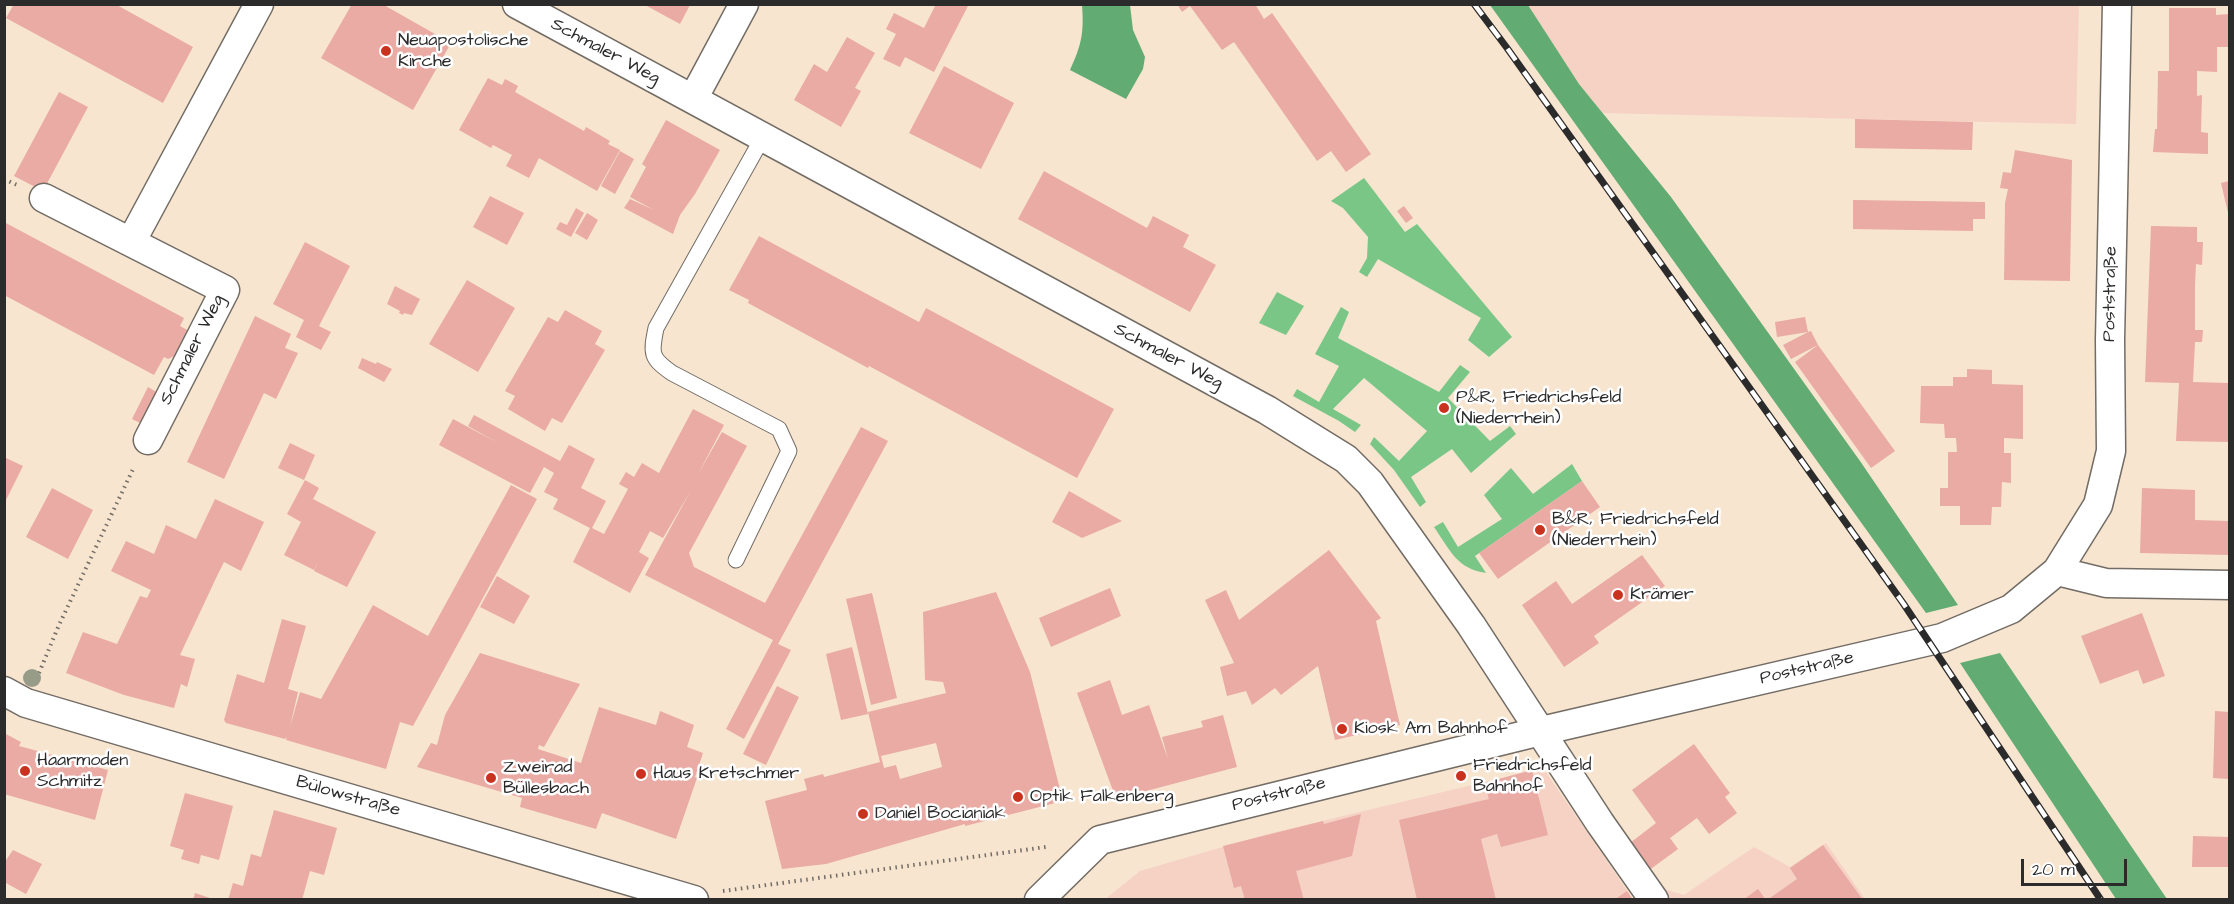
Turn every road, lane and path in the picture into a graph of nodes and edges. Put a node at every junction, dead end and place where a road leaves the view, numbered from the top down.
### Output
1 (259, 4) edge
2 (517, 4) edge
3 (744, 4) edge
4 (2117, 4) edge
5 (693, 99) junction
6 (763, 136) junction
7 (44, 198) dead end
8 (131, 242) junction
9 (148, 440) joint
10 (736, 560) dead end
11 (2057, 571) junction
12 (2229, 585) edge
13 (15, 697) edge
14 (1541, 730) junction
15 (1100, 840) junction
16 (690, 898) edge
17 (1039, 900) edge
18 (1654, 900) edge

1 - 8 street
2 - 5 street, Schmaler Weg
3 - 5 street
4 - 11 street, Poststraße
5 - 6 street, Schmaler Weg
6 - 10 lane
6 - 14 street, Schmaler Weg
7 - 8 street, Schmaler Weg
8 - 9 street, Schmaler Weg
9 - 13 path
11 - 12 street
11 - 14 street, Poststraße
13 - 16 street, Bülowstraße
14 - 15 street, Poststraße
14 - 18 street
15 - 16 path
15 - 17 street

